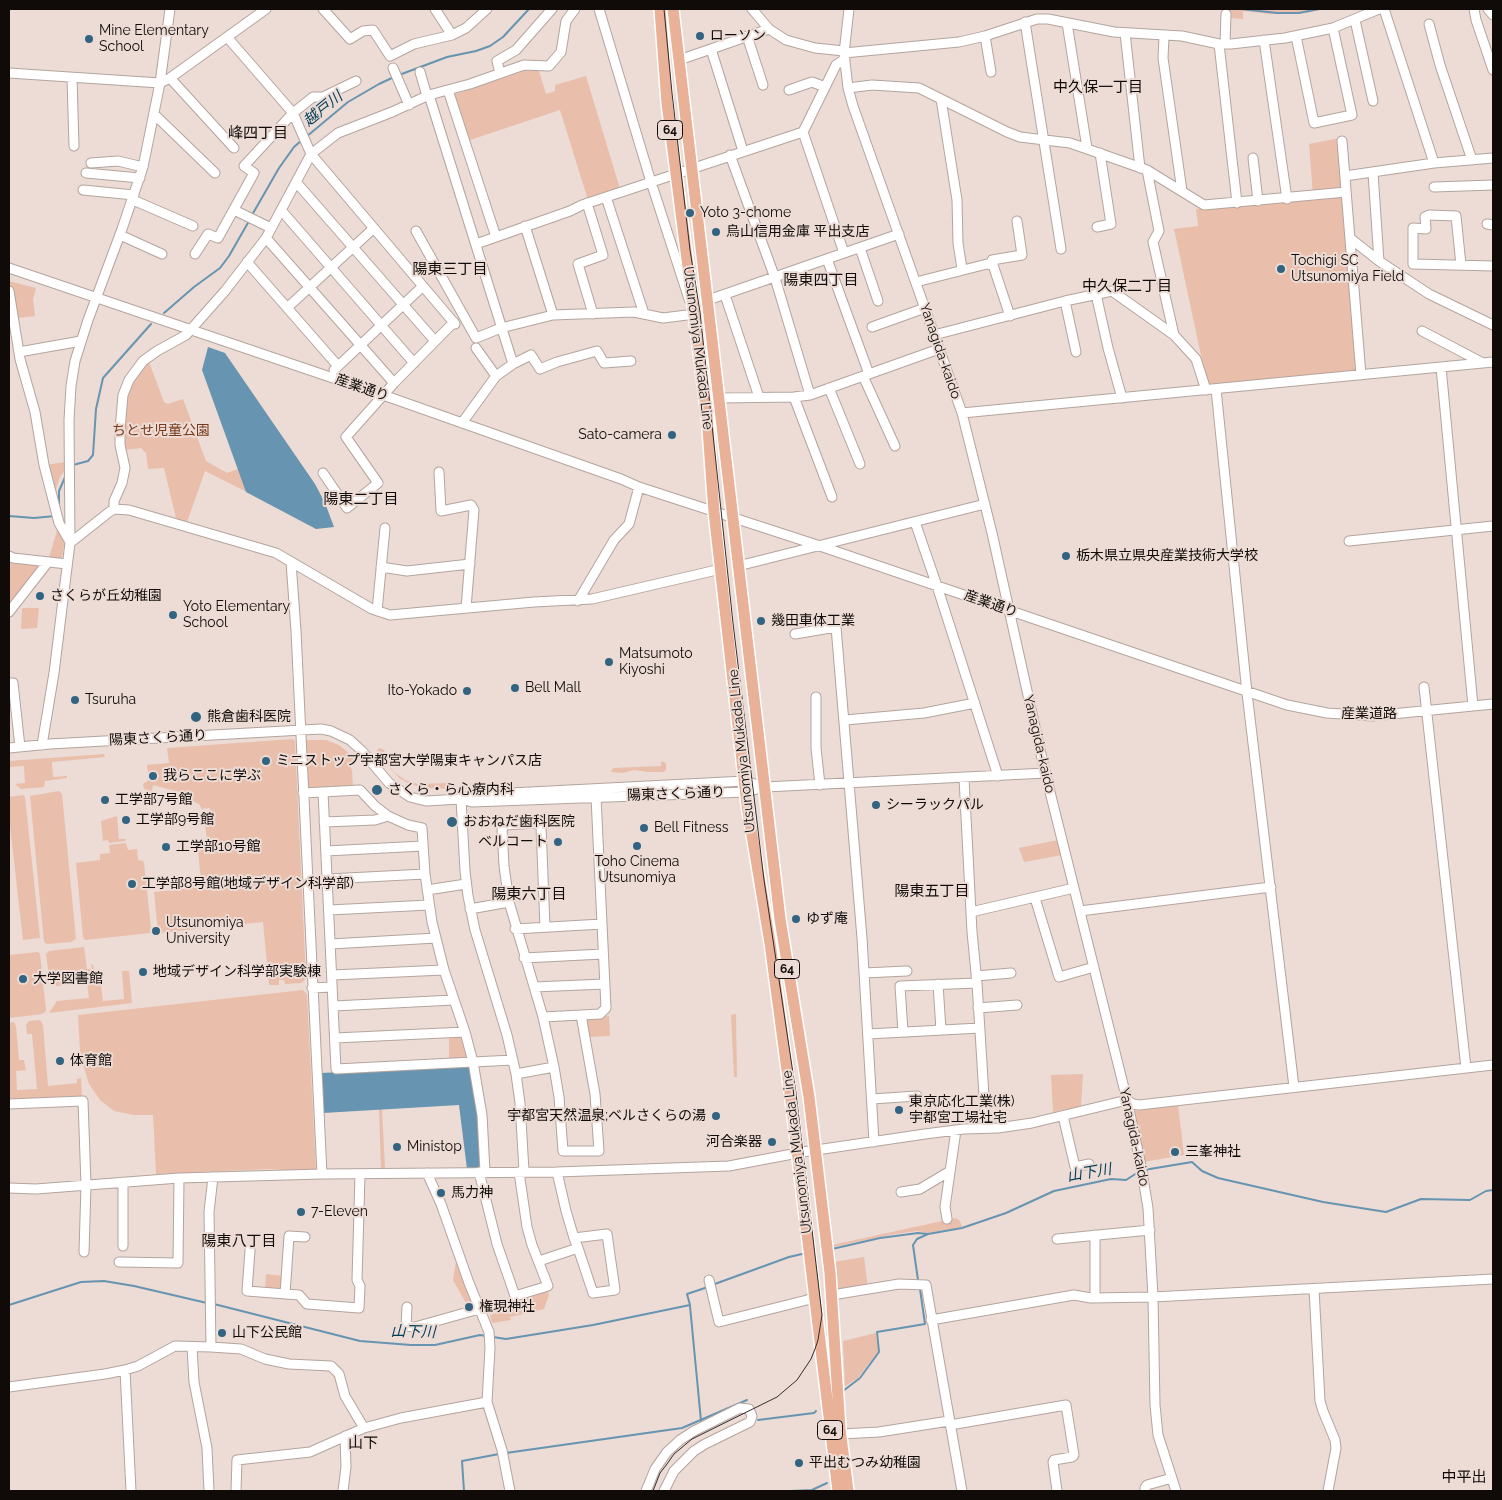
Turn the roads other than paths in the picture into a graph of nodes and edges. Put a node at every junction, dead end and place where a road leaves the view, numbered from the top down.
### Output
1 (170, 9) edge
2 (266, 9) edge
3 (323, 9) edge
4 (436, 9) edge
5 (488, 9) edge
6 (552, 9) edge
7 (575, 9) edge
8 (599, 9) edge
9 (660, 9) edge
10 (673, 9) edge
11 (752, 9) edge
12 (848, 9) edge
13 (1378, 9) edge
14 (1384, 9) edge
15 (1474, 9) edge
16 (1488, 9) edge
17 (1226, 14) dead end
18 (1493, 14) edge
19 (1355, 20) junction
20 (1025, 22) junction
21 (1066, 23) junction
22 (1429, 24) dead end
23 (1333, 28) junction
24 (769, 29) junction
25 (1124, 33) junction
26 (452, 35) junction
27 (747, 36) junction
28 (985, 36) junction
29 (1164, 36) junction
30 (1296, 36) junction
31 (227, 37) junction
32 (1264, 40) junction
33 (1222, 44) junction
34 (711, 49) junction
35 (845, 54) junction
36 (679, 60) junction
37 (1493, 70) edge
38 (420, 72) dead end
39 (991, 72) dead end
40 (9, 73) edge
41 (500, 73) junction
42 (396, 74) dead end
43 (72, 78) junction
44 (170, 78) junction
45 (356, 81) dead end
46 (160, 84) junction
47 (763, 85) dead end
48 (826, 87) junction
49 (848, 88) junction
50 (448, 90) junction
51 (789, 90) dead end
52 (428, 96) junction
53 (941, 99) junction
54 (1373, 101) dead end
55 (409, 104) junction
56 (294, 113) junction
57 (155, 115) junction
58 (803, 132) junction
59 (1044, 140) junction
60 (1342, 141) dead end
61 (74, 146) dead end
62 (234, 148) dead end
63 (1087, 148) junction
64 (743, 151) junction
65 (1100, 153) junction
66 (311, 154) junction
67 (730, 156) junction
68 (1253, 158) dead end
69 (1493, 158) edge
70 (1472, 160) junction
71 (91, 163) dead end
72 (1434, 163) junction
73 (143, 167) junction
74 (692, 169) junction
75 (1143, 169) junction
76 (86, 173) dead end
77 (215, 173) dead end
78 (1373, 173) junction
79 (676, 174) junction
80 (1345, 176) junction
81 (140, 178) junction
82 (296, 182) junction
83 (651, 182) junction
84 (1493, 185) edge
85 (1434, 186) dead end
86 (83, 190) dead end
87 (1182, 191) junction
88 (1346, 192) junction
89 (134, 197) junction
90 (606, 197) junction
91 (1287, 199) junction
92 (1258, 201) junction
93 (587, 203) junction
94 (1237, 203) junction
95 (234, 210) junction
96 (281, 210) junction
97 (1017, 221) dead end
98 (193, 226) dead end
99 (525, 226) junction
100 (1097, 227) dead end
101 (271, 228) junction
102 (374, 228) junction
103 (416, 231) dead end
104 (899, 234) junction
105 (120, 235) junction
106 (496, 237) junction
107 (266, 238) junction
108 (1350, 238) junction
109 (476, 244) junction
110 (353, 248) junction
111 (860, 248) junction
112 (1061, 249) dead end
113 (844, 253) junction
114 (162, 254) dead end
115 (195, 254) dead end
116 (827, 259) junction
117 (248, 262) junction
118 (1378, 262) junction
119 (1413, 264) junction
120 (1461, 265) junction
121 (993, 266) junction
122 (1493, 266) edge
123 (9, 268) edge
124 (331, 268) junction
125 (962, 269) junction
126 (775, 278) junction
127 (916, 282) junction
128 (1413, 283) junction
129 (423, 286) junction
130 (310, 288) junction
131 (9, 291) edge
132 (1096, 294) junction
133 (725, 295) junction
134 (98, 297) junction
135 (692, 298) junction
136 (708, 300) junction
137 (878, 301) dead end
138 (1065, 301) junction
139 (403, 305) junction
140 (288, 307) junction
141 (925, 308) junction
142 (593, 314) junction
143 (644, 314) junction
144 (695, 314) junction
145 (553, 315) junction
146 (1010, 316) junction
147 (381, 325) junction
148 (1493, 325) edge
149 (872, 327) dead end
150 (501, 328) junction
151 (190, 329) junction
152 (1422, 331) dead end
153 (934, 335) junction
154 (1174, 335) junction
155 (81, 341) junction
156 (434, 341) junction
157 (360, 345) junction
158 (476, 348) dead end
159 (939, 349) junction
160 (19, 352) junction
161 (1076, 352) dead end
162 (631, 361) dead end
163 (1493, 362) edge
164 (414, 363) junction
165 (1483, 363) junction
166 (513, 364) junction
167 (338, 366) junction
168 (1441, 367) junction
169 (866, 375) junction
170 (1361, 375) junction
171 (327, 376) junction
172 (496, 376) junction
173 (394, 383) junction
174 (829, 388) junction
175 (1211, 390) junction
176 (384, 395) junction
177 (810, 395) junction
178 (759, 397) junction
179 (794, 397) junction
180 (718, 398) junction
181 (1122, 398) junction
182 (962, 412) junction
183 (462, 423) junction
184 (896, 446) dead end
185 (860, 464) dead end
186 (439, 472) dead end
187 (322, 473) dead end
188 (639, 487) junction
189 (832, 498) dead end
190 (985, 504) junction
191 (114, 509) junction
192 (714, 512) junction
193 (733, 518) junction
194 (915, 522) junction
195 (1493, 526) edge
196 (385, 528) dead end
197 (1456, 530) junction
198 (1349, 540) dead end
199 (70, 542) junction
200 (817, 545) junction
201 (9, 556) edge
202 (48, 562) junction
203 (291, 562) junction
204 (67, 564) junction
205 (470, 564) junction
206 (738, 566) junction
207 (381, 567) junction
208 (721, 569) junction
209 (937, 586) junction
210 (578, 601) junction
211 (466, 608) junction
212 (1009, 610) junction
213 (377, 611) junction
214 (9, 612) edge
215 (795, 634) dead end
216 (9, 683) edge
217 (1424, 687) dead end
218 (1247, 693) junction
219 (816, 697) dead end
220 (975, 703) junction
221 (1493, 704) edge
222 (1473, 706) junction
223 (1427, 711) junction
224 (845, 720) junction
225 (300, 730) junction
226 (42, 745) junction
227 (20, 747) junction
228 (9, 748) edge
229 (1046, 774) junction
230 (998, 776) junction
231 (964, 778) junction
232 (850, 784) junction
233 (820, 785) junction
234 (746, 786) junction
235 (765, 787) junction
236 (323, 792) junction
237 (303, 793) junction
238 (596, 797) junction
239 (461, 800) junction
240 (388, 816) junction
241 (324, 822) junction
242 (423, 846) junction
243 (326, 851) junction
244 (425, 874) junction
245 (328, 879) junction
246 (466, 884) junction
247 (1270, 887) junction
248 (1074, 888) junction
249 (427, 890) junction
250 (1035, 898) junction
251 (509, 902) junction
252 (429, 905) junction
253 (470, 909) junction
254 (329, 910) junction
255 (1080, 911) junction
256 (971, 912) junction
257 (602, 924) junction
258 (545, 927) junction
259 (516, 929) junction
260 (436, 938) junction
261 (331, 944) junction
262 (603, 954) junction
263 (524, 958) junction
264 (1094, 967) junction
265 (444, 970) junction
266 (907, 971) dead end
267 (864, 973) junction
268 (1011, 973) dead end
269 (332, 975) junction
270 (976, 979) junction
271 (605, 984) junction
272 (938, 984) junction
273 (332, 986) junction
274 (534, 987) junction
275 (312, 988) junction
276 (454, 1000) junction
277 (1017, 1005) dead end
278 (334, 1006) junction
279 (978, 1008) junction
280 (581, 1015) junction
281 (543, 1017) junction
282 (980, 1028) junction
283 (940, 1030) junction
284 (465, 1032) junction
285 (903, 1032) junction
286 (868, 1034) junction
287 (335, 1038) junction
288 (513, 1060) junction
289 (473, 1062) junction
290 (1493, 1064) edge
291 (554, 1067) junction
292 (1466, 1068) junction
293 (516, 1074) junction
294 (1294, 1087) junction
295 (917, 1096) dead end
296 (872, 1099) junction
297 (1127, 1100) junction
298 (9, 1104) edge
299 (1063, 1116) junction
300 (986, 1128) junction
301 (956, 1130) junction
302 (874, 1142) junction
303 (815, 1150) junction
304 (798, 1154) junction
305 (1089, 1164) dead end
306 (950, 1171) junction
307 (482, 1172) junction
308 (521, 1172) junction
309 (557, 1172) junction
310 (427, 1173) junction
311 (322, 1174) junction
312 (360, 1174) junction
313 (213, 1177) junction
314 (179, 1178) junction
315 (123, 1182) junction
316 (86, 1185) junction
317 (9, 1188) edge
318 (901, 1192) dead end
319 (947, 1219) dead end
320 (1150, 1230) junction
321 (1095, 1235) junction
322 (305, 1237) dead end
323 (574, 1238) junction
324 (1056, 1239) dead end
325 (124, 1246) dead end
326 (578, 1248) junction
327 (250, 1250) dead end
328 (84, 1252) dead end
329 (539, 1261) junction
330 (119, 1262) dead end
331 (1493, 1279) edge
332 (710, 1284) dead end
333 (1314, 1289) junction
334 (285, 1294) junction
335 (832, 1295) junction
336 (815, 1297) junction
337 (1095, 1298) junction
338 (1153, 1298) junction
339 (407, 1306) dead end
340 (479, 1309) junction
341 (931, 1320) junction
342 (192, 1347) junction
343 (211, 1347) junction
344 (125, 1370) junction
345 (9, 1387) edge
346 (488, 1402) junction
347 (949, 1423) junction
348 (364, 1428) junction
349 (841, 1434) junction
350 (345, 1436) junction
351 (1172, 1478) junction
352 (131, 1491) edge
353 (208, 1491) edge
354 (236, 1491) edge
355 (343, 1491) edge
356 (510, 1491) edge
357 (646, 1491) edge
358 (664, 1491) edge
359 (838, 1491) edge
360 (848, 1491) edge
361 (962, 1491) edge
362 (1057, 1491) edge
363 (1145, 1491) edge
364 (1176, 1491) edge
365 (1328, 1491) edge

1 - 46 street
2 - 31 street
3 - 26 street
4 - 26 street
5 - 26 street
6 - 41 street
7 - 41 street
8 - 83 street
9 - 79 main road, Utsunomiya Mukada Line / 64
10 - 36 main road, Utsunomiya Mukada Line / 64
11 - 24 street
12 - 35 street, Yanagida-kaido
13 - 19 street
14 - 72 street
15 - 37 street
16 - 18 street
17 - 33 street
19 - 23 street
19 - 54 street
20 - 21 street
20 - 28 street
20 - 59 street
21 - 25 street
21 - 63 street
22 - 70 street
23 - 30 street
23 - 30 street
24 - 27 street
24 - 35 street
25 - 29 street
25 - 75 street
27 - 34 street
27 - 47 street
28 - 35 street
28 - 39 street
29 - 33 street
29 - 87 street
30 - 32 street
31 - 44 street
31 - 56 street
32 - 33 street
32 - 91 street
33 - 94 street
34 - 36 street
34 - 64 street
35 - 48 street
35 - 49 street, Yanagida-kaido
36 - 74 main road, Utsunomiya Mukada Line / 64
38 - 52 street
40 - 43 street
41 - 50 street
42 - 55 street
43 - 46 street
43 - 61 street
44 - 46 street
44 - 62 street
45 - 56 street
46 - 57 street
48 - 51 street
48 - 58 street
49 - 53 street
49 - 104 street, Yanagida-kaido
50 - 52 street
50 - 106 street
52 - 55 street
52 - 109 street
53 - 59 street
53 - 125 street
55 - 66 street
56 - 66 street
56 - 95 street
57 - 73 street
57 - 77 street
58 - 64 street
58 - 113 street
59 - 63 street
59 - 112 street
60 - 80 street
63 - 65 street
64 - 67 street
65 - 75 street
65 - 100 street
66 - 82 street
66 - 102 street
67 - 74 street
67 - 126 street
68 - 92 street
69 - 70 street
70 - 72 street
71 - 73 street
72 - 78 street
73 - 81 street
74 - 79 street
74 - 136 main road, Utsunomiya Mukada Line / 64
75 - 87 street
75 - 154 street
76 - 81 street
78 - 80 street
78 - 118 street
79 - 83 street
79 - 135 main road, Utsunomiya Mukada Line / 64
80 - 88 street
81 - 89 street
82 - 96 street
82 - 110 street
83 - 90 street
83 - 135 street
84 - 85 street
86 - 89 street
87 - 94 street
88 - 91 street
88 - 108 street
89 - 98 street
89 - 105 street
90 - 93 street
90 - 143 street
91 - 92 street
92 - 94 street
93 - 99 street
93 - 142 street
95 - 101 street
95 - 115 street
96 - 101 street
96 - 124 street
97 - 121 street
99 - 106 street
99 - 145 street
101 - 107 street
102 - 110 street
102 - 129 street
103 - 150 street
104 - 111 street
104 - 127 street, Yanagida-kaido
105 - 114 street
105 - 134 street
106 - 109 street
107 - 117 street
107 - 130 street
108 - 118 street
108 - 170 street
109 - 150 street
110 - 124 street
110 - 139 street
111 - 113 street
111 - 137 street
113 - 116 street
116 - 126 street
116 - 169 street
117 - 140 street
117 - 151 street
118 - 128 street
119 - 120 street
119 - 120 street
119 - 128 street
120 - 122 street
121 - 125 street
121 - 146 street
123 - 134 street, 産業通り
124 - 130 street
124 - 147 street
125 - 127 street
126 - 133 street
126 - 177 street
127 - 141 street, Yanagida-kaido
128 - 148 street
129 - 139 street
129 - 156 street
130 - 140 street
130 - 157 street
131 - 160 street
132 - 138 street
132 - 154 street
132 - 181 street
133 - 136 street
133 - 178 street
134 - 151 street, 産業通り
134 - 155 street
135 - 144 main road, Utsunomiya Mukada Line / 64
136 - 180 main road, Utsunomiya Mukada Line / 64
138 - 146 street
138 - 161 street
139 - 147 street
139 - 156 street
140 - 167 street
141 - 149 street
141 - 153 street, Yanagida-kaido
142 - 143 street
142 - 145 street
143 - 144 street
144 - 192 main road, Utsunomiya Mukada Line / 64
145 - 150 street
146 - 153 street
147 - 157 street
147 - 164 street
150 - 166 street
151 - 171 street, 産業通り
151 - 191 street
152 - 165 street
153 - 159 street, Yanagida-kaido
154 - 175 street
155 - 160 street
155 - 199 street
156 - 164 street
157 - 167 street
157 - 173 street
158 - 172 street
159 - 169 street
159 - 182 street, Yanagida-kaido
160 - 199 street
162 - 166 street
163 - 165 street
164 - 173 street
165 - 168 street
166 - 172 street
167 - 171 street
168 - 170 street
168 - 197 street
169 - 174 street
169 - 184 street
170 - 175 street
171 - 176 street, 産業通り
172 - 183 street
173 - 176 street
174 - 177 street
174 - 185 street
175 - 181 street
175 - 218 street
176 - 183 street, 産業通り
176 - 187 street
177 - 179 street
178 - 179 street
178 - 180 street
179 - 189 street
180 - 193 main road, Utsunomiya Mukada Line / 64
181 - 182 street
182 - 190 street, Yanagida-kaido
183 - 188 street, 産業通り
186 - 205 street
188 - 192 street, 産業通り
188 - 210 street
190 - 194 street
190 - 212 street, Yanagida-kaido
191 - 199 street
191 - 203 street
192 - 193 street
192 - 208 main road, Utsunomiya Mukada Line / 64
193 - 200 street, 産業通り
193 - 206 main road, Utsunomiya Mukada Line / 64
194 - 200 street
194 - 209 street
195 - 197 street
196 - 207 street
197 - 198 street
197 - 222 street
199 - 204 street
200 - 206 street
200 - 209 street, 産業通り
201 - 202 street
202 - 204 street
202 - 214 street
203 - 213 street
203 - 225 street
204 - 226 street
205 - 207 street
205 - 211 street
206 - 235 main road, Utsunomiya Mukada Line / 64
207 - 213 street
208 - 210 street
208 - 234 main road, Utsunomiya Mukada Line / 64
209 - 212 street, 産業通り
209 - 220 street
210 - 211 street
211 - 213 street
212 - 218 street, 産業通り
212 - 229 street, Yanagida-kaido
215 - 224 street
216 - 227 street
217 - 223 street
218 - 223 street, 産業道路
218 - 247 street
219 - 233 street
220 - 224 street
220 - 230 street
221 - 222 street, 産業道路
222 - 223 street, 産業道路
223 - 292 street
224 - 232 street
225 - 226 street, 陽東さくら通り
225 - 237 street
225 - 239 street, 陽東さくら通り
226 - 227 street, 陽東さくら通り
227 - 228 street, 陽東さくら通り
229 - 230 street, 陽東さくら通り
229 - 248 street, Yanagida-kaido
230 - 231 street, 陽東さくら通り
231 - 232 street, 陽東さくら通り
231 - 256 street
232 - 233 street, 陽東さくら通り
232 - 267 street
233 - 235 street, 陽東さくら通り
234 - 235 street, 陽東さくら通り
234 - 238 street, 陽東さくら通り
234 - 239 street, 陽東さくら通り
234 - 304 main road, Utsunomiya Mukada Line / 64
235 - 303 main road, Utsunomiya Mukada Line / 64
236 - 237 street
236 - 240 street
236 - 241 street
237 - 275 street
238 - 239 street, 陽東さくら通り
238 - 257 street
239 - 246 street
240 - 241 street
240 - 242 street
241 - 243 street
242 - 243 street
242 - 244 street
243 - 245 street
244 - 245 street
244 - 249 street
245 - 254 street
246 - 249 street
246 - 253 street
247 - 255 street
247 - 294 street
248 - 250 street
248 - 255 street, Yanagida-kaido
249 - 252 street
250 - 256 street
250 - 264 street
251 - 253 street
251 - 258 street
251 - 259 street
252 - 254 street
252 - 260 street
253 - 288 street
254 - 261 street
255 - 264 street, Yanagida-kaido
256 - 270 street
257 - 258 street
257 - 262 street
258 - 259 street
259 - 263 street
260 - 261 street
260 - 265 street
261 - 269 street
262 - 263 street
262 - 271 street
263 - 274 street
264 - 297 street, Yanagida-kaido
265 - 269 street
265 - 276 street
266 - 267 street
267 - 286 street
268 - 270 street
269 - 273 street
270 - 272 street
270 - 279 street
271 - 274 street
271 - 280 street
272 - 283 street
272 - 285 street
273 - 275 street
273 - 278 street
274 - 281 street
275 - 311 street
276 - 278 street
276 - 284 street
277 - 279 street
278 - 287 street
279 - 282 street
280 - 281 street
280 - 291 street
281 - 291 street
282 - 283 street
282 - 300 street
283 - 285 street
284 - 287 street
284 - 289 street
285 - 286 street
286 - 296 street
287 - 289 street
288 - 289 street
288 - 293 street
289 - 307 street
290 - 292 street
291 - 293 street
292 - 294 street
293 - 308 street
294 - 297 street
295 - 296 street
296 - 302 street
297 - 299 street
297 - 320 street, Yanagida-kaido
298 - 316 street
299 - 300 street
299 - 305 street
300 - 301 street
301 - 302 street
301 - 306 street
302 - 303 street
303 - 304 street
303 - 335 main road, Utsunomiya Mukada Line / 64
304 - 309 street
304 - 336 main road, Utsunomiya Mukada Line / 64
306 - 318 street
306 - 319 street
307 - 308 street
307 - 310 street
307 - 329 street
308 - 309 street
308 - 329 street
309 - 323 street
310 - 312 street
310 - 340 street
311 - 312 street
311 - 313 street
312 - 334 street
313 - 314 street
313 - 343 street
314 - 315 street
314 - 330 street
315 - 316 street
315 - 325 street
316 - 317 street
316 - 328 street
320 - 321 street
320 - 338 street, Yanagida-kaido
321 - 324 street
321 - 337 street
322 - 334 street
323 - 326 street
323 - 326 street
326 - 329 street
327 - 334 street
331 - 333 street
332 - 336 street
333 - 338 street
333 - 365 street
335 - 341 street
335 - 349 main road, Utsunomiya Mukada Line / 64
336 - 359 main road, Utsunomiya Mukada Line / 64
337 - 338 street
337 - 341 street
338 - 351 street, Yanagida-kaido
339 - 340 street
340 - 346 street
341 - 347 street
342 - 343 street
342 - 344 street
342 - 353 street
343 - 348 street
344 - 345 street
344 - 352 street
346 - 348 street
346 - 356 street
347 - 349 street
347 - 361 street
347 - 362 street
348 - 350 street
349 - 360 main road, Utsunomiya Mukada Line / 64
350 - 354 street
350 - 355 street
351 - 363 street
351 - 364 street, Yanagida-kaido
357 - 358 street

